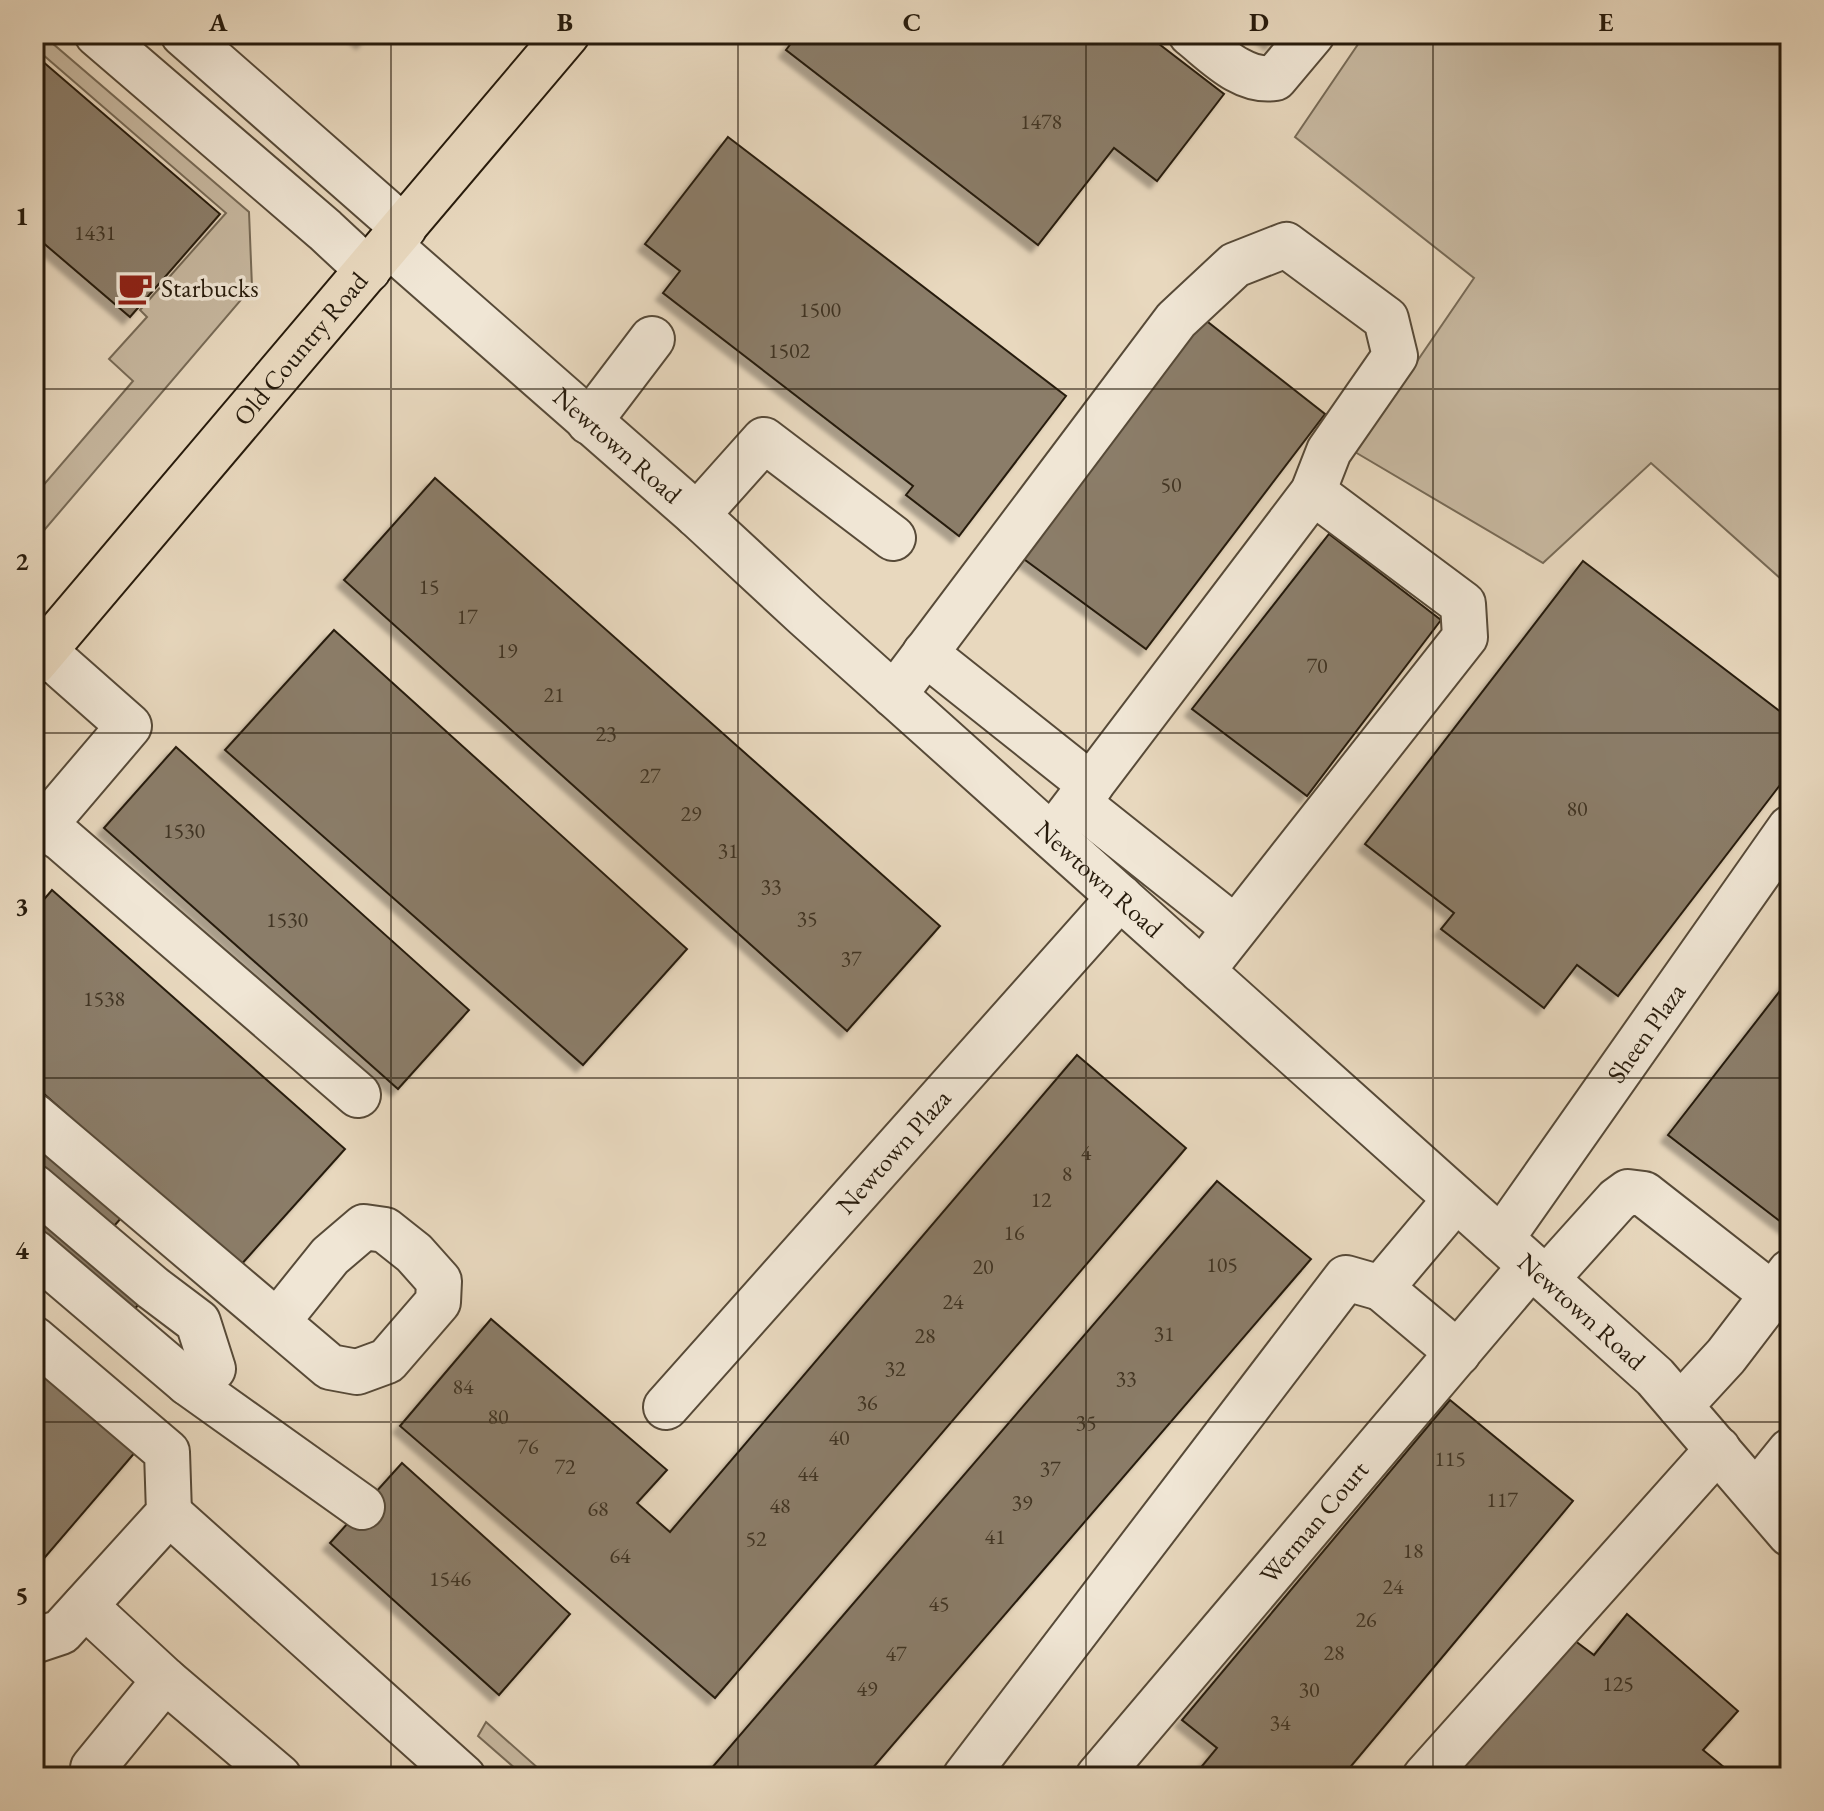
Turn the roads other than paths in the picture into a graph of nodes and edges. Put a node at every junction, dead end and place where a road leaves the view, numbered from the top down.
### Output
1 (97, 34) edge
2 (183, 34) edge
3 (567, 34) edge
4 (1191, 34) edge
5 (1312, 34) edge
6 (387, 248) junction
7 (652, 339) dead end
8 (589, 422) junction
9 (1313, 492) junction
10 (697, 515) junction
11 (893, 538) dead end
12 (925, 653) junction
13 (39, 657) edge
14 (894, 695) junction
15 (1074, 808) junction
16 (39, 824) edge
17 (1790, 828) edge
18 (1120, 897) junction
19 (1235, 928) junction
20 (1202, 971) junction
21 (358, 1095) dead end
22 (34, 1116) edge
23 (34, 1187) edge
24 (1456, 1199) junction
25 (34, 1252) edge
26 (1526, 1261) junction
27 (1781, 1284) edge
28 (1381, 1288) junction
29 (277, 1322) dead end
30 (34, 1339) edge
31 (1458, 1353) junction
32 (188, 1383) junction
33 (1680, 1406) junction
34 (666, 1407) dead end
35 (1718, 1449) junction
36 (1790, 1451) edge
37 (1756, 1493) junction
38 (362, 1507) dead end
39 (169, 1513) junction
40 (1790, 1534) edge
41 (85, 1606) junction
42 (34, 1641) edge
43 (165, 1680) junction
44 (104, 1777) edge
45 (279, 1777) edge
46 (463, 1777) edge
47 (965, 1777) edge
48 (1098, 1777) edge
49 (1425, 1777) edge

1 - 6 street
2 - 6 street
3 - 6 main road, Old Country Road
4 - 5 street
6 - 8 street, Newtown Road
6 - 13 main road, Old Country Road
7 - 8 street
8 - 10 street, Newtown Road
9 - 12 street
9 - 15 street
9 - 19 street
10 - 11 street
10 - 14 street, Newtown Road
12 - 14 street
12 - 15 street
13 - 16 street
14 - 15 street, Newtown Road
15 - 18 street, Newtown Road
15 - 19 street
16 - 21 street
17 - 26 street, Sheen Plaza
18 - 20 street, Newtown Road
18 - 34 street, Newtown Plaza
19 - 20 street
20 - 24 street, Newtown Road
22 - 29 street
23 - 32 street
24 - 26 street, Newtown Road
24 - 28 street
25 - 32 street
26 - 27 street
26 - 31 street, Werman Court
26 - 33 street, Newtown Road
27 - 33 street
28 - 31 street
28 - 47 street
30 - 39 street
31 - 48 street, Werman Court
32 - 38 street
33 - 35 street, Newtown Road
35 - 37 street, Newtown Road
35 - 49 street
36 - 37 street
37 - 40 street, Newtown Road
39 - 41 street
39 - 46 street
41 - 42 street
41 - 43 street
43 - 44 street
43 - 45 street

